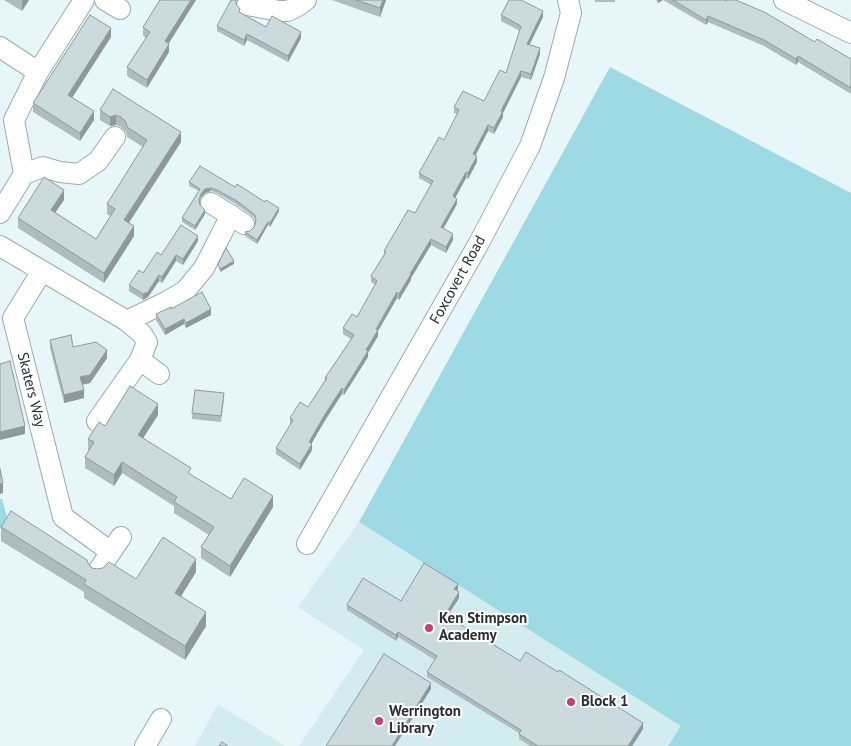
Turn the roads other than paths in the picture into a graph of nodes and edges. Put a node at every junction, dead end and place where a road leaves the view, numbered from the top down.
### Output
1 (84, 0) edge
2 (306, 0) edge
3 (568, 0) edge
4 (784, 0) edge
5 (247, 5) dead end
6 (851, 33) edge
7 (0, 47) edge
8 (38, 72) junction
9 (115, 137) dead end
10 (24, 174) junction
11 (211, 202) dead end
12 (0, 213) edge
13 (0, 246) edge
14 (42, 271) junction
15 (127, 321) junction
16 (144, 351) junction
17 (159, 374) dead end
18 (97, 421) edge
19 (307, 544) dead end
20 (98, 571) edge
21 (161, 719) dead end
22 (145, 746) edge

1 - 8 street
2 - 5 street
3 - 19 street, Foxcovert Road
4 - 6 street
7 - 8 street
8 - 10 street
9 - 10 street
10 - 12 street
11 - 15 street
13 - 14 street
14 - 15 street
14 - 20 street, Skaters Way
15 - 16 street
16 - 17 street
16 - 18 street
21 - 22 street

